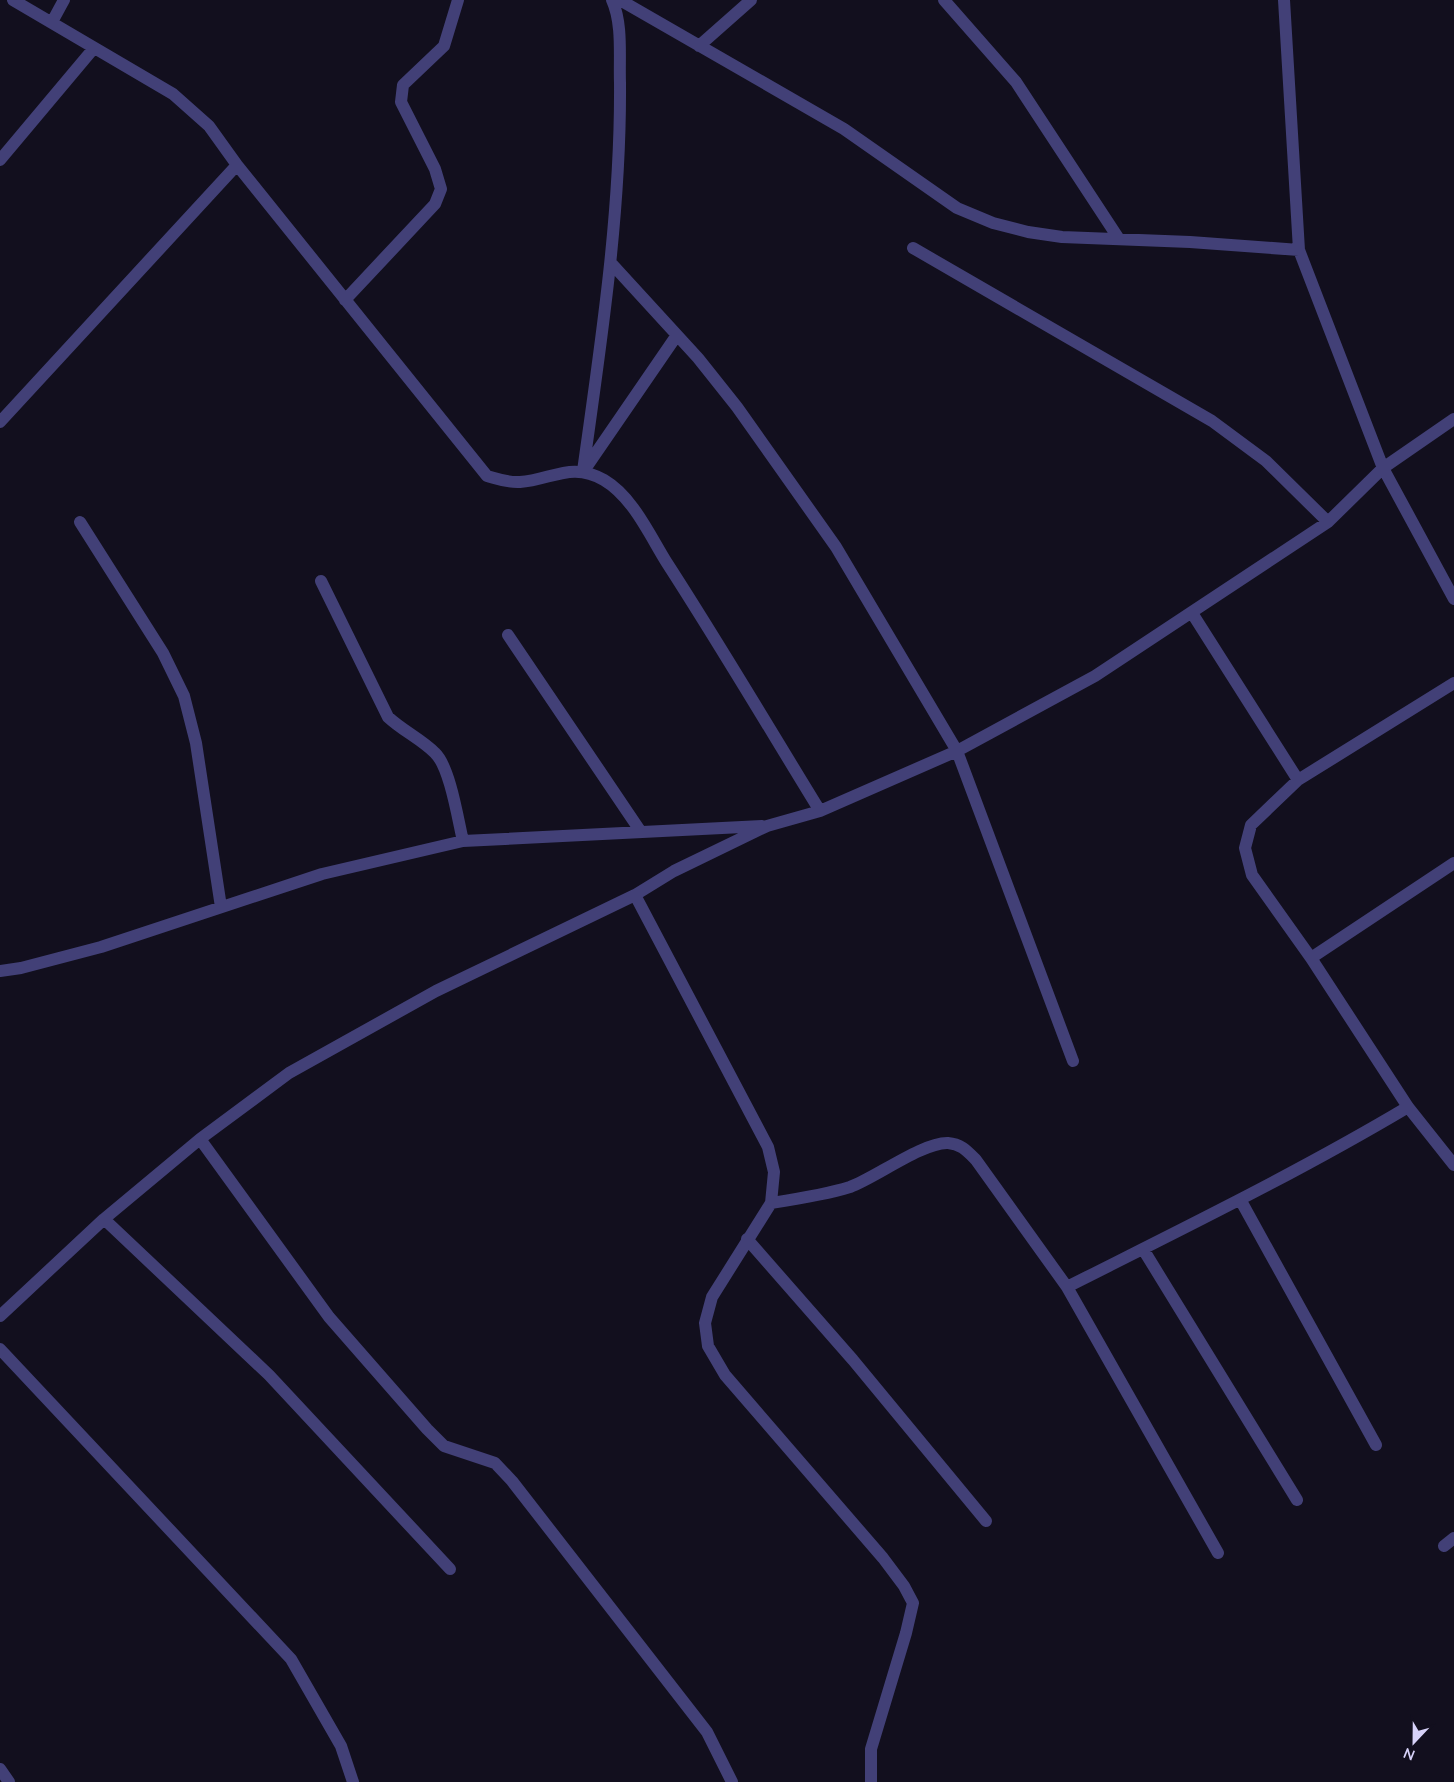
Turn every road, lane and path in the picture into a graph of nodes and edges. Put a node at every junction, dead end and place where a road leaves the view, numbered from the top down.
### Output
1 (13, 0) edge
2 (64, 0) edge
3 (458, 0) edge
4 (612, 0) edge
5 (620, 0) edge
6 (752, 0) edge
7 (944, 0) edge
8 (1284, 0) edge
9 (52, 22) junction
10 (699, 46) junction
11 (94, 48) junction
12 (0, 160) edge
13 (237, 164) junction
14 (1119, 239) junction
15 (914, 248) dead end
16 (1299, 250) junction
17 (611, 262) junction
18 (345, 300) junction
19 (677, 335) junction
20 (1454, 419) edge
21 (0, 422) edge
22 (1383, 468) junction
23 (583, 471) junction
24 (80, 522) dead end
25 (1328, 522) junction
26 (321, 581) dead end
27 (1454, 599) edge
28 (1192, 613) junction
29 (508, 635) dead end
30 (1454, 682) edge
31 (957, 751) junction
32 (1298, 780) junction
33 (820, 811) junction
34 (767, 826) junction
35 (641, 832) junction
36 (462, 841) junction
37 (1454, 863) edge
38 (635, 895) junction
39 (221, 907) junction
40 (1311, 958) junction
41 (0, 971) edge
42 (1073, 1061) dead end
43 (1408, 1108) junction
44 (200, 1138) junction
45 (1454, 1165) edge
46 (1241, 1201) junction
47 (771, 1203) junction
48 (104, 1219) junction
49 (747, 1239) junction
50 (1143, 1249) junction
51 (1067, 1287) junction
52 (0, 1316) edge
53 (0, 1349) edge
54 (1376, 1445) dead end
55 (1297, 1500) dead end
56 (986, 1521) dead end
57 (1218, 1553) dead end
58 (450, 1568) dead end
59 (0, 1769) edge
60 (9, 1782) edge
61 (353, 1782) edge
62 (732, 1782) edge
63 (871, 1782) edge

1 - 9 street
2 - 9 street
3 - 18 street
4 - 17 street
5 - 10 street
6 - 10 street
7 - 14 street
8 - 16 street
9 - 11 street
10 - 14 street
11 - 12 street
11 - 13 street
13 - 18 street
13 - 21 street
14 - 16 street
15 - 25 street
16 - 22 street
17 - 19 street
17 - 23 street
18 - 23 street
19 - 23 street
19 - 31 street
20 - 22 street
22 - 25 street
22 - 27 street
23 - 33 street
24 - 39 street
25 - 28 street
26 - 36 street
28 - 31 street
28 - 32 street
29 - 35 street
30 - 32 street
31 - 33 street
31 - 42 street
32 - 40 street
33 - 34 street
34 - 35 street
34 - 38 street
35 - 36 street
36 - 39 street
37 - 40 street
38 - 44 street
38 - 47 street
39 - 41 street
40 - 43 street
43 - 45 street
43 - 46 street
44 - 48 street
44 - 62 street
46 - 50 street
46 - 54 street
47 - 49 street
47 - 51 street
48 - 52 street
48 - 58 street
49 - 56 street
49 - 63 street
50 - 51 street
50 - 55 street
51 - 57 street
53 - 61 street
59 - 60 street

